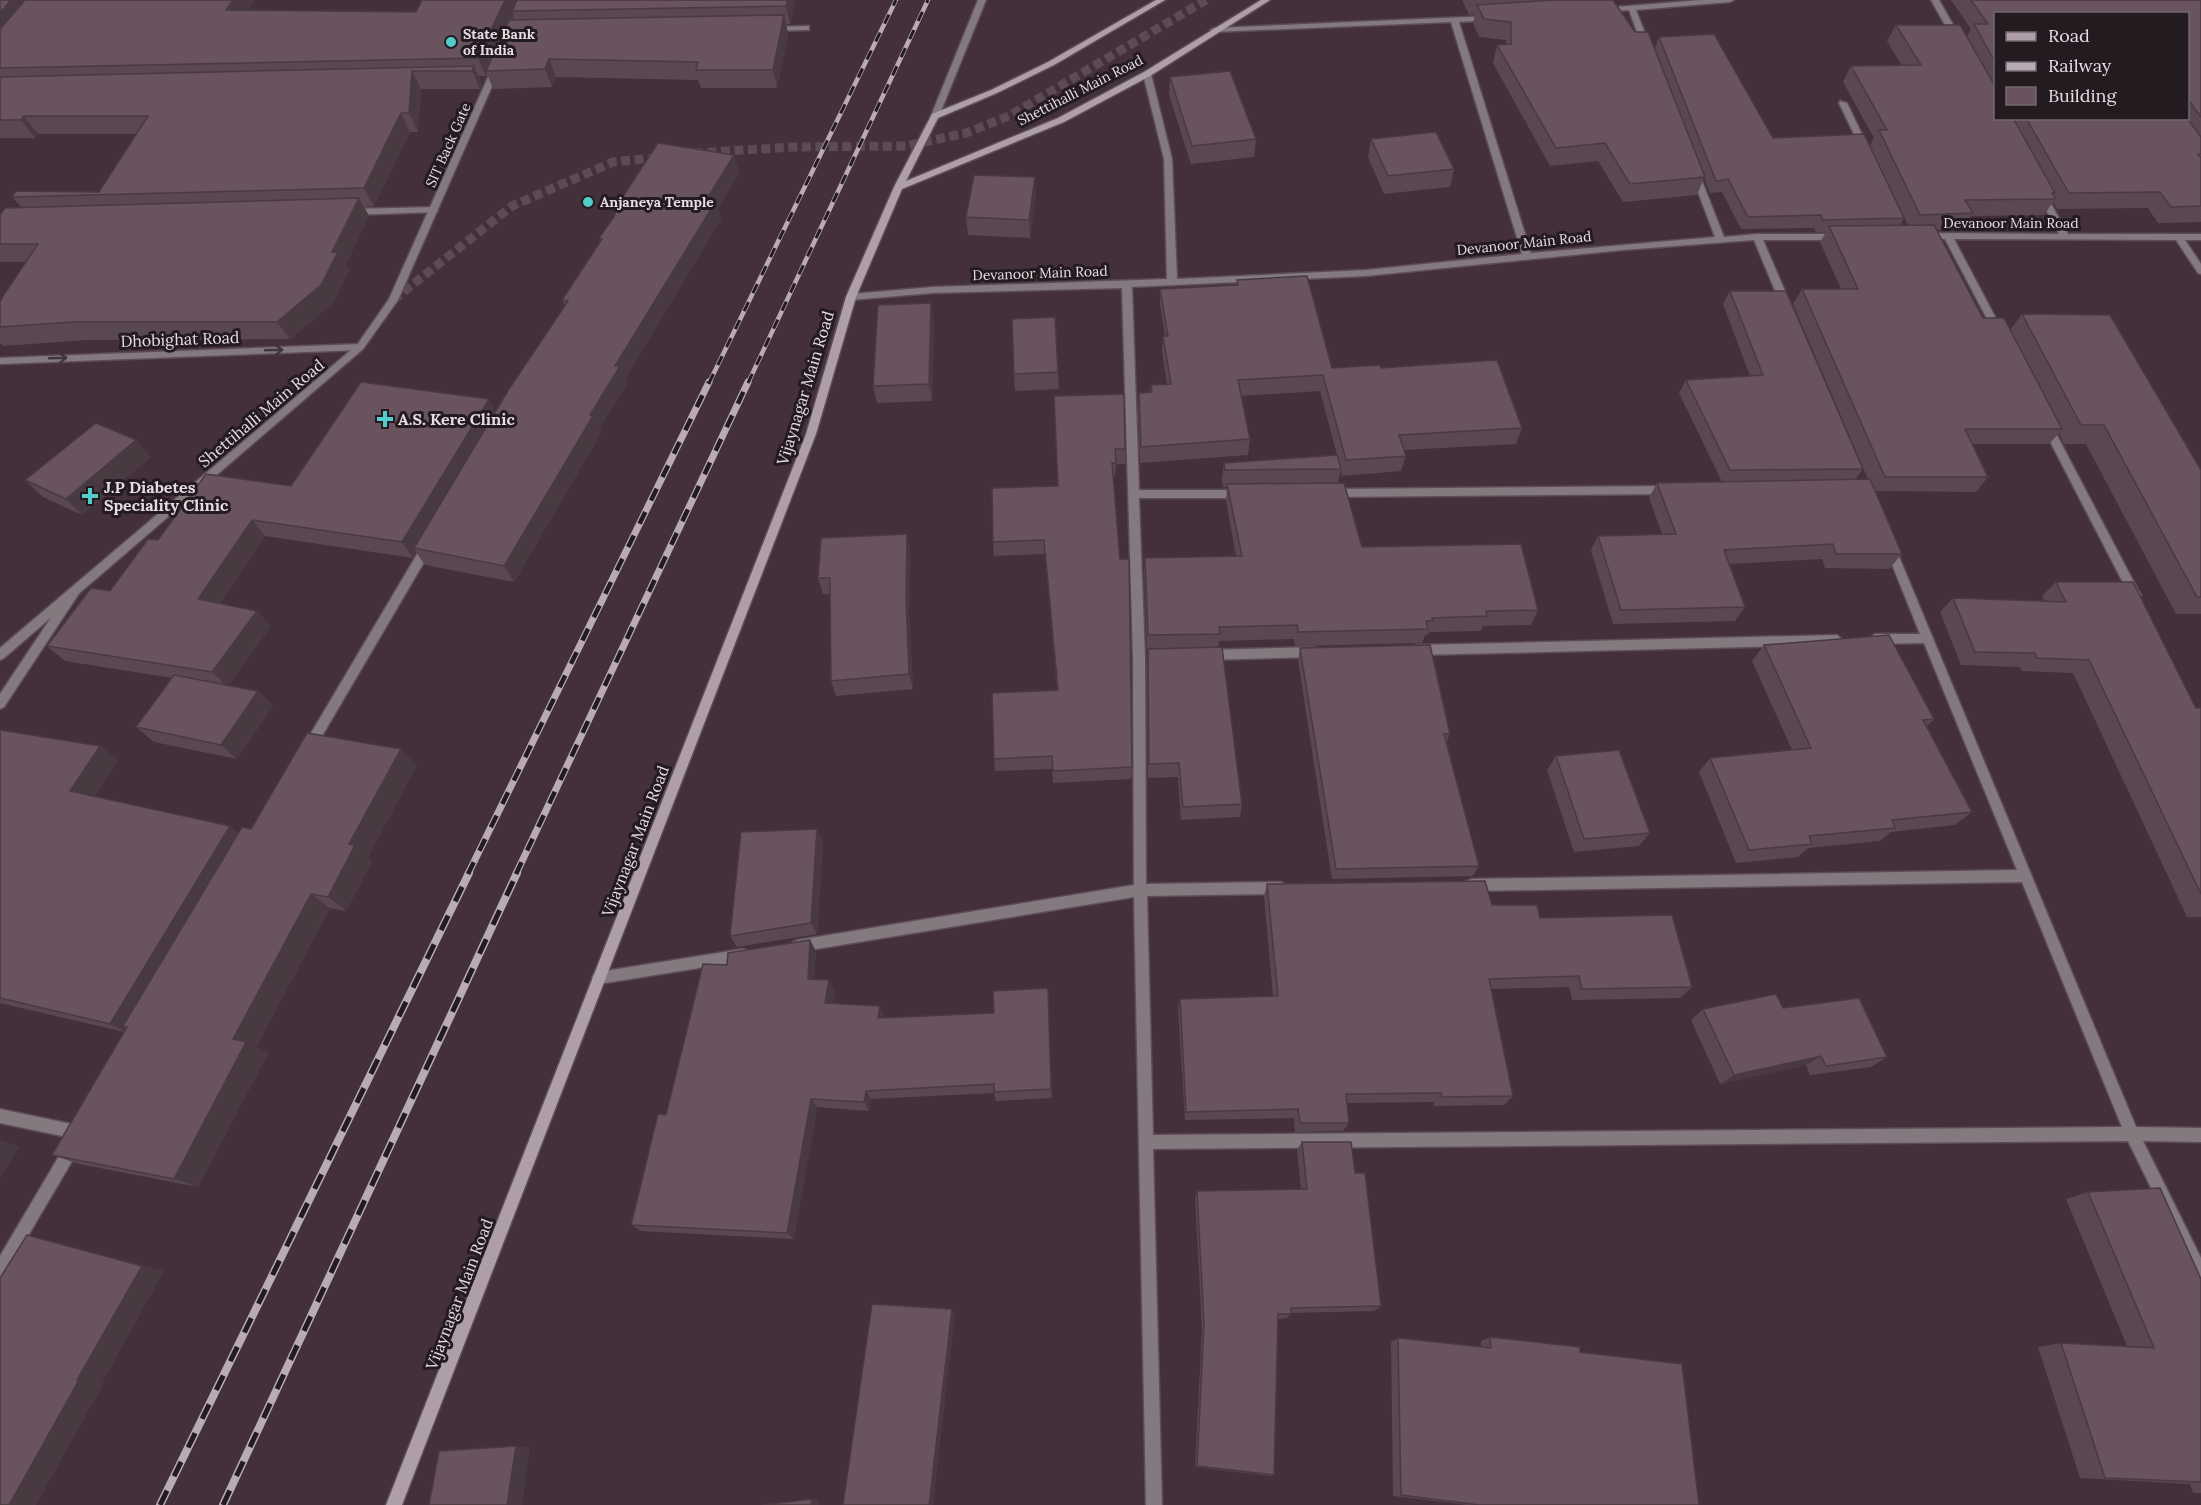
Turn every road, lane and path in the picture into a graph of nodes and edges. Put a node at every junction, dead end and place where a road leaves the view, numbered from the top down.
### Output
1 (982, 0) edge
2 (1161, 0) edge
3 (1266, 0) edge
4 (1730, 0) edge
5 (1935, 0) edge
6 (1632, 8) junction
7 (1596, 11) edge
8 (1501, 17) edge
9 (1454, 20) junction
10 (806, 28) dead end
11 (759, 29) edge
12 (1214, 30) junction
13 (1963, 50) edge
14 (1649, 52) edge
15 (499, 62) edge
16 (1147, 74) junction
17 (479, 80) edge
18 (491, 80) junction
19 (1843, 103) dead end
20 (935, 116) junction
21 (1867, 154) edge
22 (1691, 163) edge
23 (898, 187) junction
24 (2038, 187) edge
25 (434, 210) junction
26 (340, 213) edge
27 (1917, 236) edge
28 (1948, 236) junction
29 (2065, 236) junction
30 (1757, 237) junction
31 (1846, 237) edge
32 (2179, 237) junction
33 (2201, 237) edge
34 (1721, 240) junction
35 (1527, 256) junction
36 (2201, 271) edge
37 (1172, 281) junction
38 (1127, 283) junction
39 (851, 297) junction
40 (393, 300) joint
41 (1790, 314) edge
42 (2003, 342) edge
43 (360, 347) junction
44 (0, 361) edge
45 (2042, 416) edge
46 (1685, 490) edge
47 (1325, 493) edge
48 (1254, 494) edge
49 (1134, 495) junction
50 (438, 530) edge
51 (1887, 542) edge
52 (74, 592) junction
53 (2140, 605) edge
54 (1928, 638) junction
55 (1844, 640) edge
56 (1868, 640) edge
57 (1402, 650) edge
58 (1330, 652) edge
59 (0, 655) edge
60 (1199, 655) edge
61 (0, 704) edge
62 (299, 765) edge
63 (2026, 876) junction
64 (1463, 885) edge
65 (1296, 888) edge
66 (1140, 891) junction
67 (788, 948) edge
68 (752, 953) edge
69 (599, 978) junction
70 (0, 1116) edge
71 (2132, 1134) junction
72 (2201, 1136) edge
73 (1146, 1142) junction
74 (0, 1270) edge
75 (2201, 1274) edge
76 (394, 1505) edge
77 (1154, 1505) edge

1 - 20 street
2 - 20 main road
3 - 12 main road, Shettihalli Main Road
4 - 6 street
5 - 13 street
6 - 7 street
6 - 14 street
8 - 9 street
9 - 12 street
9 - 35 street
10 - 11 street
12 - 16 main road, Shettihalli Main Road
15 - 18 street, SIT Back Gate
16 - 23 main road, Shettihalli Main Road
16 - 37 street
17 - 18 street
18 - 25 street, SIT Back Gate
19 - 21 street
20 - 23 main road, Vijaynagar Main Road
22 - 34 street
23 - 39 main road, Vijaynagar Main Road
24 - 29 street
25 - 26 street
25 - 40 street, SIT Back Gate
27 - 28 street, Devanoor Main Road
28 - 29 street, Devanoor Main Road
28 - 42 street
29 - 32 street, Devanoor Main Road
30 - 31 street, Devanoor Main Road
30 - 34 street, Devanoor Main Road
30 - 41 street
32 - 33 street, Devanoor Main Road
32 - 36 street
34 - 35 street, Devanoor Main Road
35 - 37 street, Devanoor Main Road
37 - 38 street, Devanoor Main Road
38 - 39 street, Devanoor Main Road
38 - 49 street
39 - 69 main road, Vijaynagar Main Road
40 - 43 street, Shettihalli Main Road
44 -> 43 street, Dhobighat Road
43 - 52 street, Shettihalli Main Road
45 - 53 street
46 - 47 street
48 - 49 street
49 - 66 street
50 - 62 street
51 - 54 street
52 - 59 street, Shettihalli Main Road
52 - 61 street
54 - 56 street
54 - 63 street
55 - 57 street
58 - 60 street
63 - 64 street
63 - 71 street
65 - 66 street
66 - 67 street
66 - 73 street
68 - 69 street
69 - 76 main road, Vijaynagar Main Road
70 - 74 street
71 - 72 street
71 - 73 street
71 - 75 street
73 - 77 street

